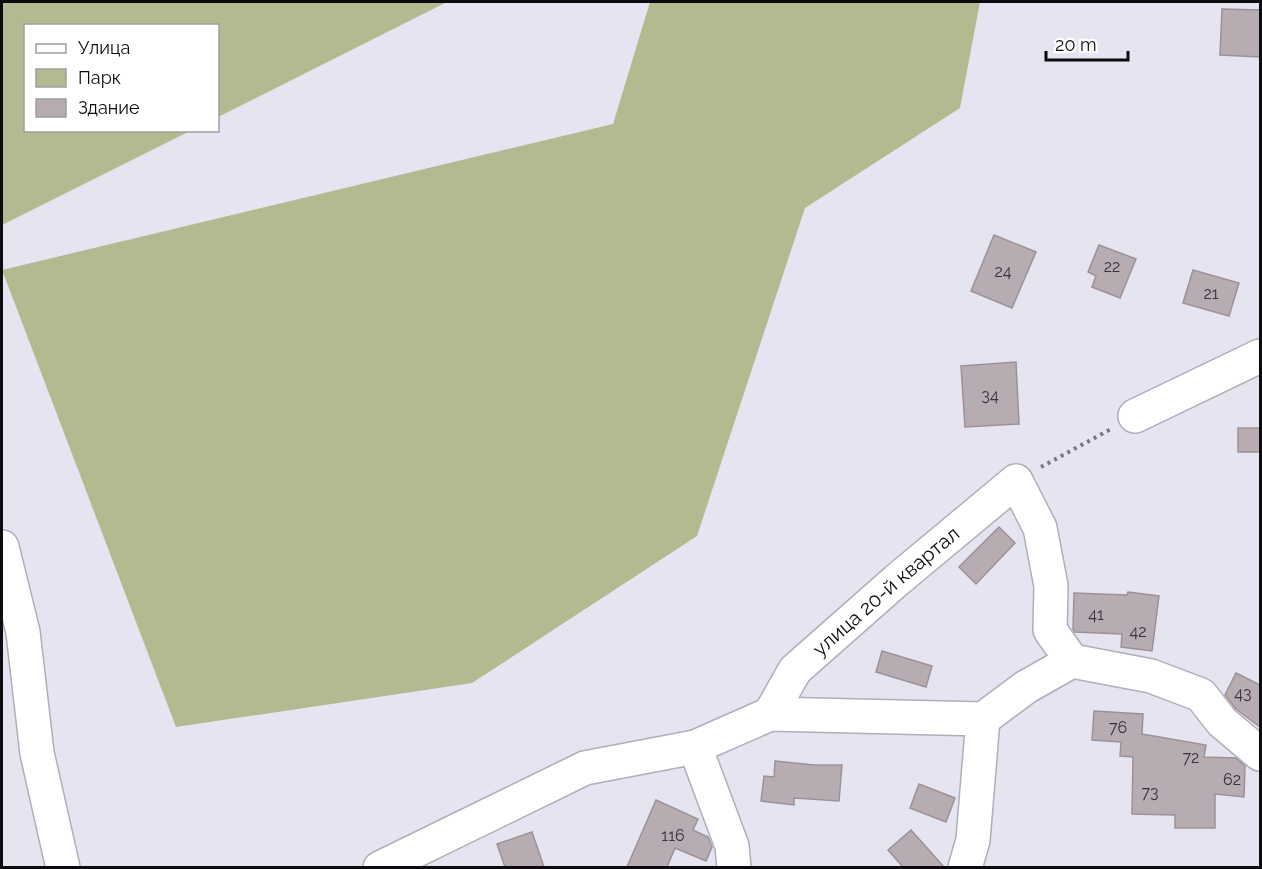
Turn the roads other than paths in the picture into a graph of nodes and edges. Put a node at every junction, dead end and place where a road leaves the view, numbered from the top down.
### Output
1 (1260, 356) edge
2 (1135, 416) road end
3 (2, 547) edge
4 (1072, 661) junction
5 (770, 714) junction
6 (984, 719) junction
7 (695, 747) junction
8 (1260, 754) edge
9 (63, 867) edge
10 (380, 867) edge
11 (734, 867) edge
12 (965, 867) edge

1 - 2 street
3 - 9 street
4 - 5 street, улица 20-й квартал
4 - 6 street
4 - 8 street
5 - 6 street
5 - 7 street
6 - 12 street
7 - 10 street
7 - 11 street

